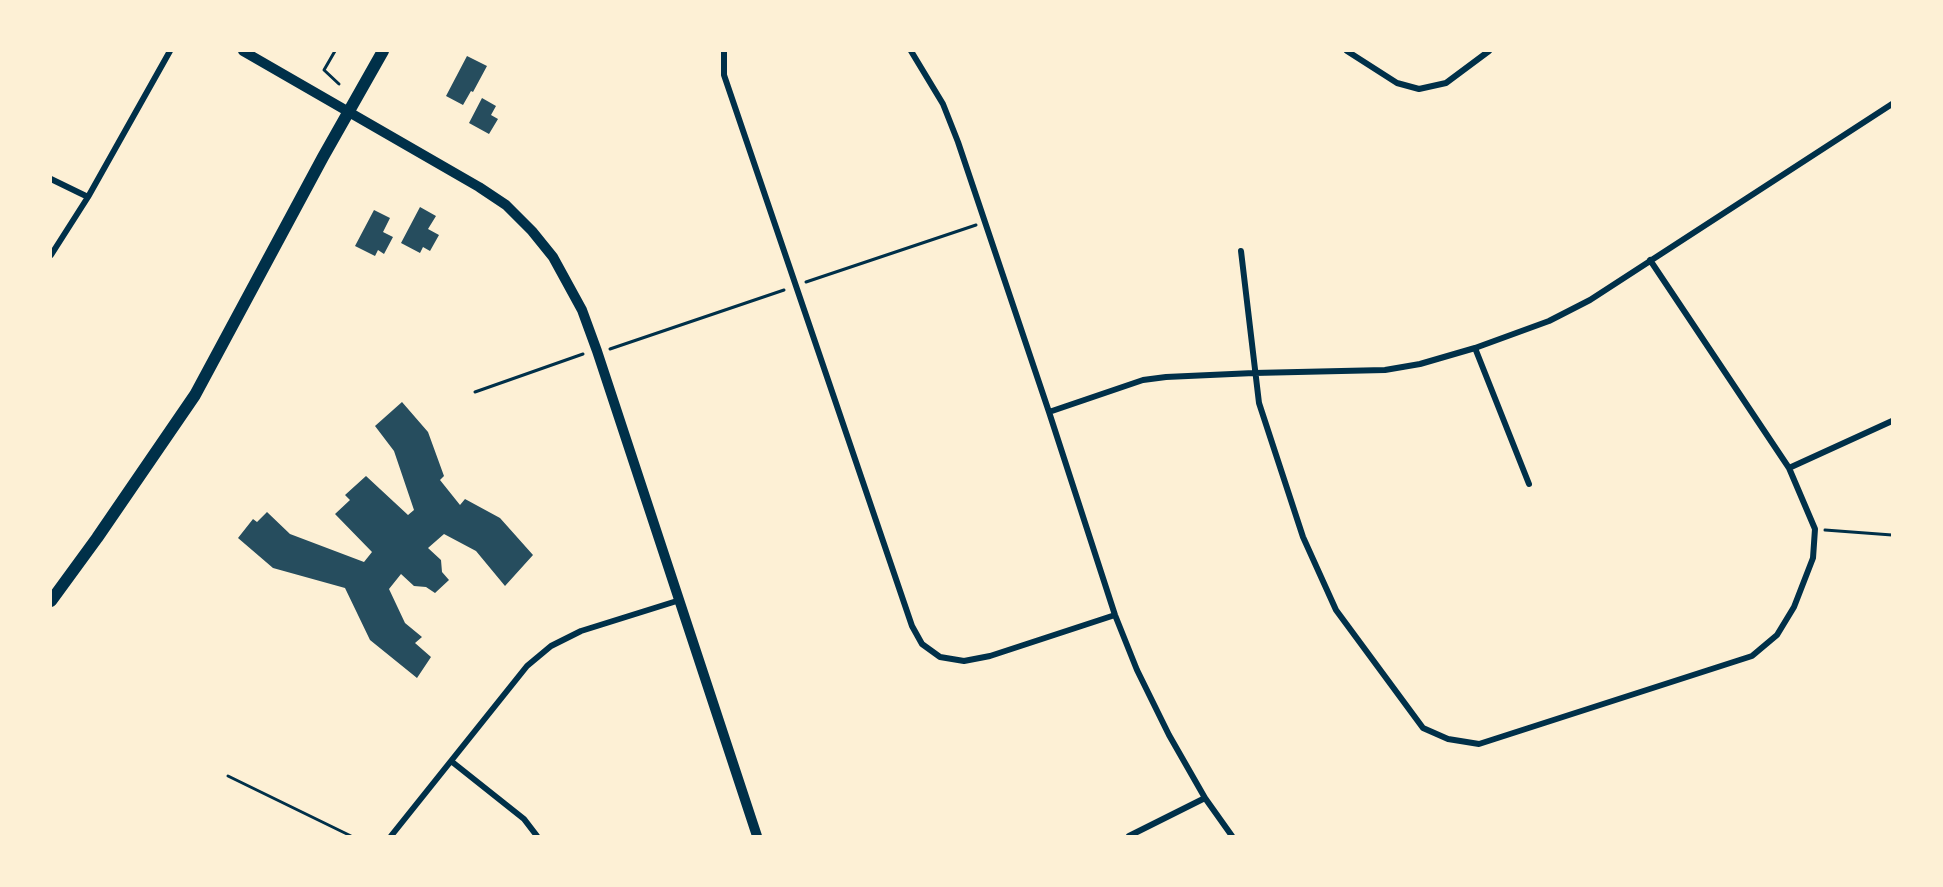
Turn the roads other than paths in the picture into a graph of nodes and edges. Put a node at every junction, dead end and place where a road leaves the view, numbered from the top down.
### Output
1 (170, 51) edge
2 (243, 51) edge
3 (383, 51) edge
4 (724, 51) edge
5 (911, 51) edge
6 (1347, 51) edge
7 (1489, 51) edge
8 (1892, 104) edge
9 (349, 113) junction
10 (51, 178) edge
11 (88, 197) junction
12 (1241, 251) dead end
13 (51, 255) edge
14 (1650, 260) junction
15 (1475, 348) junction
16 (1254, 373) junction
17 (1050, 412) junction
18 (1892, 421) edge
19 (1789, 468) junction
20 (1529, 484) dead end
21 (680, 600) junction
22 (51, 601) edge
23 (1115, 615) junction
24 (451, 761) junction
25 (1205, 798) junction
26 (391, 836) edge
27 (537, 836) edge
28 (757, 836) edge
29 (1129, 836) edge
30 (1232, 836) edge

1 - 11 street
2 - 9 street
3 - 9 main road
4 - 23 street
5 - 17 street
6 - 7 street
8 - 14 street
9 - 21 street
9 - 22 main road
10 - 11 street
11 - 13 street
12 - 16 street
14 - 15 street
14 - 19 street
15 - 16 street
15 - 20 street
16 - 17 street
16 - 19 street
17 - 23 street
18 - 19 street
21 - 24 street
21 - 28 street
23 - 25 street
24 - 26 street
24 - 27 street
25 - 29 street
25 - 30 street

